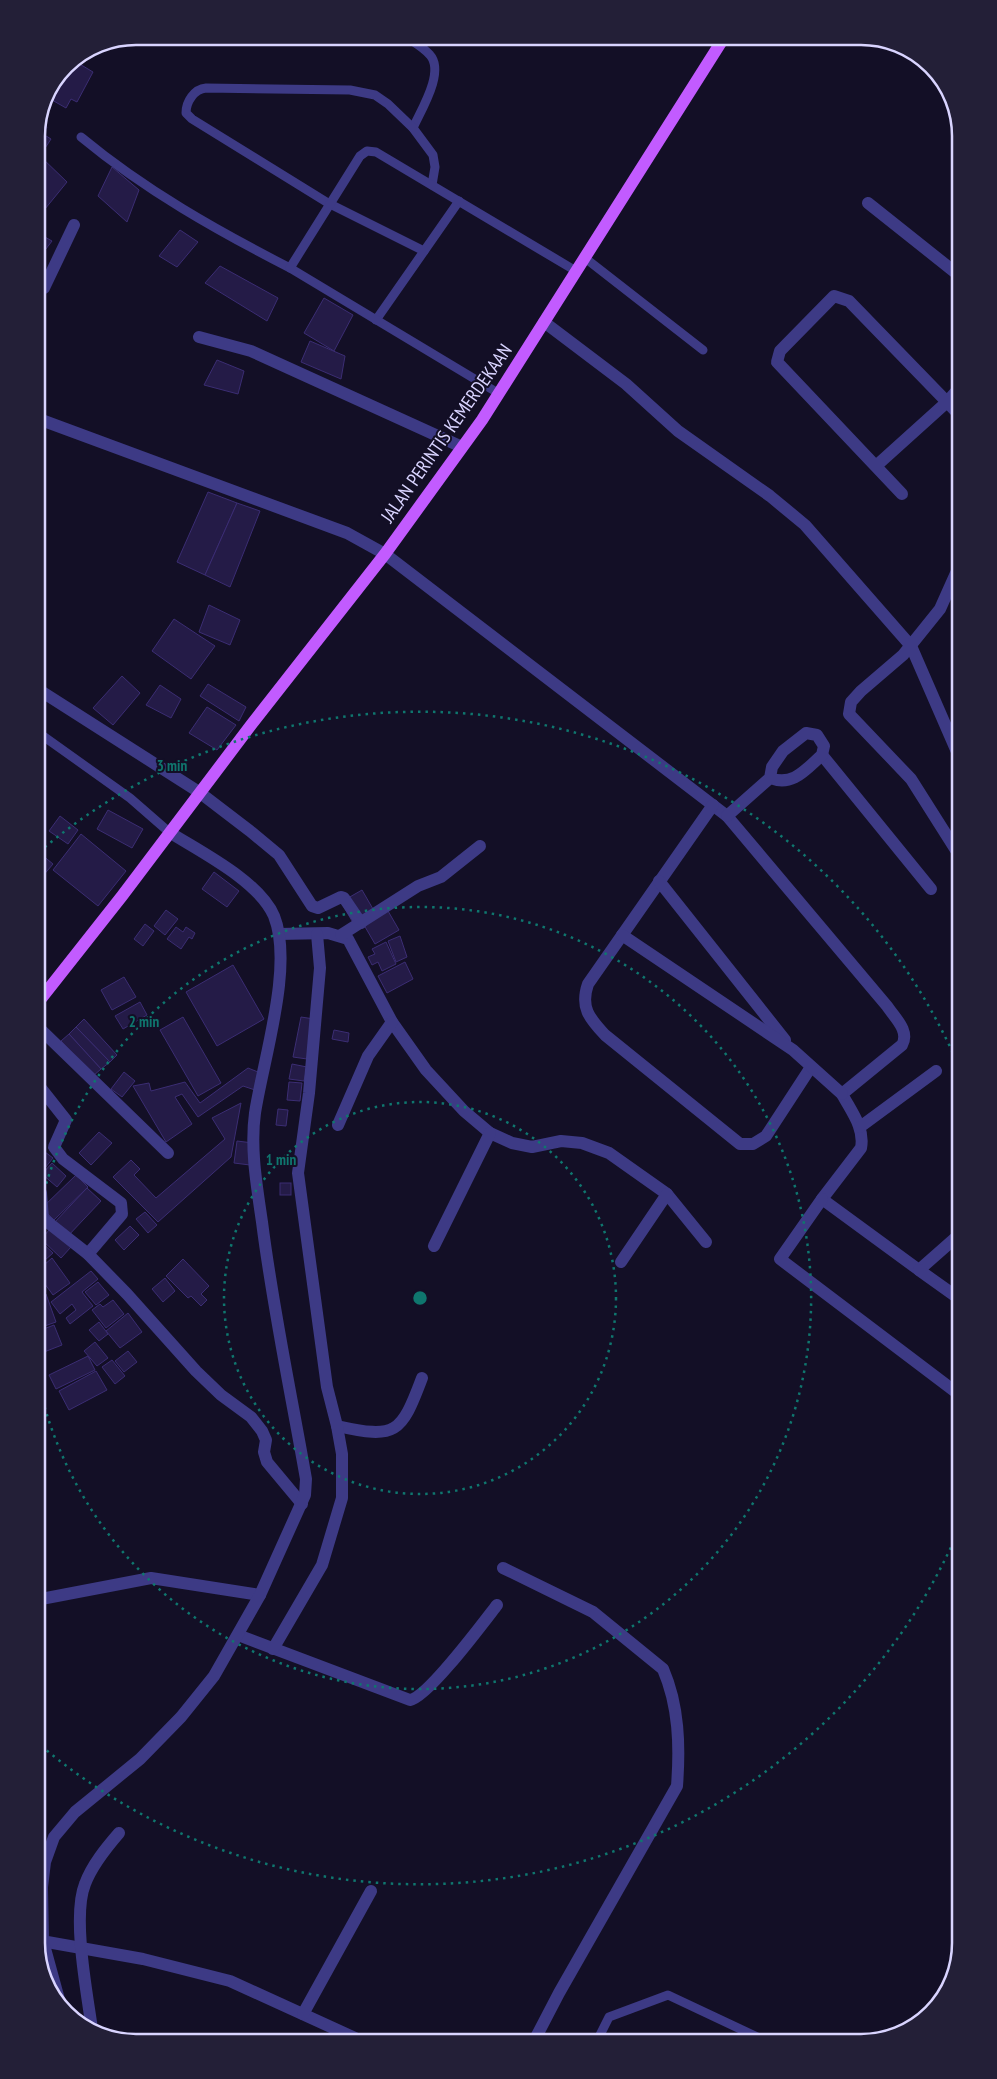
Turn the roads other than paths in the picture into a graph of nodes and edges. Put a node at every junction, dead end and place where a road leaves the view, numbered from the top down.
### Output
1 (418, 45) edge
2 (719, 45) edge
3 (413, 128) junction
4 (81, 137) dead end
5 (432, 185) junction
6 (459, 201) junction
7 (328, 203) junction
8 (868, 204) dead end
9 (74, 225) dead end
10 (424, 251) junction
11 (584, 258) junction
12 (290, 268) junction
13 (952, 270) edge
14 (576, 271) junction
15 (45, 286) edge
16 (376, 320) junction
17 (544, 322) junction
18 (199, 337) dead end
19 (703, 350) dead end
20 (498, 394) junction
21 (952, 396) edge
22 (947, 402) junction
23 (952, 407) edge
24 (45, 421) edge
25 (462, 447) junction
26 (876, 466) junction
27 (902, 494) dead end
28 (385, 554) junction
29 (952, 582) edge
30 (912, 646) junction
31 (45, 694) edge
32 (45, 738) edge
33 (952, 740) edge
34 (822, 755) junction
35 (770, 778) junction
36 (197, 795) junction
37 (713, 805) junction
38 (727, 816) junction
39 (171, 830) junction
40 (952, 844) edge
41 (480, 846) dead end
42 (659, 882) junction
43 (931, 889) dead end
44 (361, 923) junction
45 (284, 933) junction
46 (313, 934) junction
47 (622, 934) junction
48 (341, 935) junction
49 (45, 993) edge
50 (392, 1022) junction
51 (45, 1034) edge
52 (792, 1050) junction
53 (811, 1067) junction
54 (936, 1071) dead end
55 (45, 1093) edge
56 (842, 1094) junction
57 (338, 1126) dead end
58 (860, 1127) junction
59 (490, 1133) junction
60 (168, 1153) dead end
61 (667, 1194) junction
62 (822, 1199) junction
63 (45, 1220) edge
64 (952, 1241) edge
65 (706, 1242) dead end
66 (434, 1246) dead end
67 (88, 1254) junction
68 (621, 1262) dead end
69 (919, 1270) junction
70 (952, 1294) edge
71 (422, 1378) dead end
72 (952, 1389) edge
73 (337, 1426) junction
74 (302, 1504) junction
75 (503, 1568) dead end
76 (260, 1595) junction
77 (45, 1598) edge
78 (497, 1605) dead end
79 (243, 1637) junction
80 (269, 1648) junction
81 (119, 1833) dead end
82 (45, 1862) edge
83 (370, 1891) dead end
84 (45, 1941) edge
85 (45, 1946) edge
86 (76, 1948) junction
87 (56, 1987) edge
88 (303, 2014) junction
89 (91, 2022) edge
90 (346, 2034) edge
91 (538, 2034) edge
92 (600, 2034) edge
93 (751, 2034) edge

1 - 3 lane
2 - 11 main road, JALAN PERINTIS KEMERDEKAAN
3 - 5 lane
3 - 7 lane
4 - 12 lane
5 - 6 lane
5 - 7 lane
6 - 10 lane
6 - 14 lane
7 - 10 lane
7 - 12 lane
8 - 13 street
9 - 15 street
10 - 16 lane
11 - 14 main road, JALAN PERINTIS KEMERDEKAAN
11 - 19 lane
12 - 16 lane
14 - 17 main road, JALAN PERINTIS KEMERDEKAAN
16 - 20 lane
17 - 20 main road, JALAN PERINTIS KEMERDEKAAN
17 - 30 street
18 - 25 street
20 - 25 main road, JALAN PERINTIS KEMERDEKAAN
21 - 22 street
22 - 23 street
22 - 26 street
22 - 26 street
24 - 28 street
25 - 28 main road, JALAN PERINTIS KEMERDEKAAN
26 - 27 street
28 - 36 main road, JALAN PERINTIS KEMERDEKAAN
28 - 37 street
29 - 30 street
30 - 33 street
30 - 40 street
31 - 36 street
32 - 39 lane
34 - 35 street
34 - 35 street
34 - 43 street
35 - 38 street
36 - 39 main road, JALAN PERINTIS KEMERDEKAAN
36 - 44 street
37 - 38 street
37 - 42 street
38 - 56 street
39 - 45 street
39 - 49 main road, JALAN PERINTIS KEMERDEKAAN
41 - 44 street
42 - 47 street
42 - 52 street
44 - 48 street
45 - 46 street
45 - 74 street
46 - 48 street
46 - 73 street
47 - 52 street
47 - 53 street
48 - 50 street
50 - 57 street
50 - 59 street
51 - 60 street
52 - 53 street
53 - 56 street
54 - 58 street
55 - 67 street
56 - 58 street
58 - 62 street
59 - 61 street
59 - 66 street
61 - 65 street
61 - 68 street
62 - 69 street
62 - 72 street
63 - 67 street
64 - 69 street
67 - 74 street
69 - 70 street
71 - 73 street
73 - 80 street
74 - 76 street
75 - 91 street
76 - 77 street
76 - 79 street
78 - 80 street
79 - 80 street
79 - 82 street
81 - 86 street
83 - 88 street
84 - 86 street
85 - 87 street
86 - 88 street
86 - 89 street
88 - 90 street
92 - 93 lane

